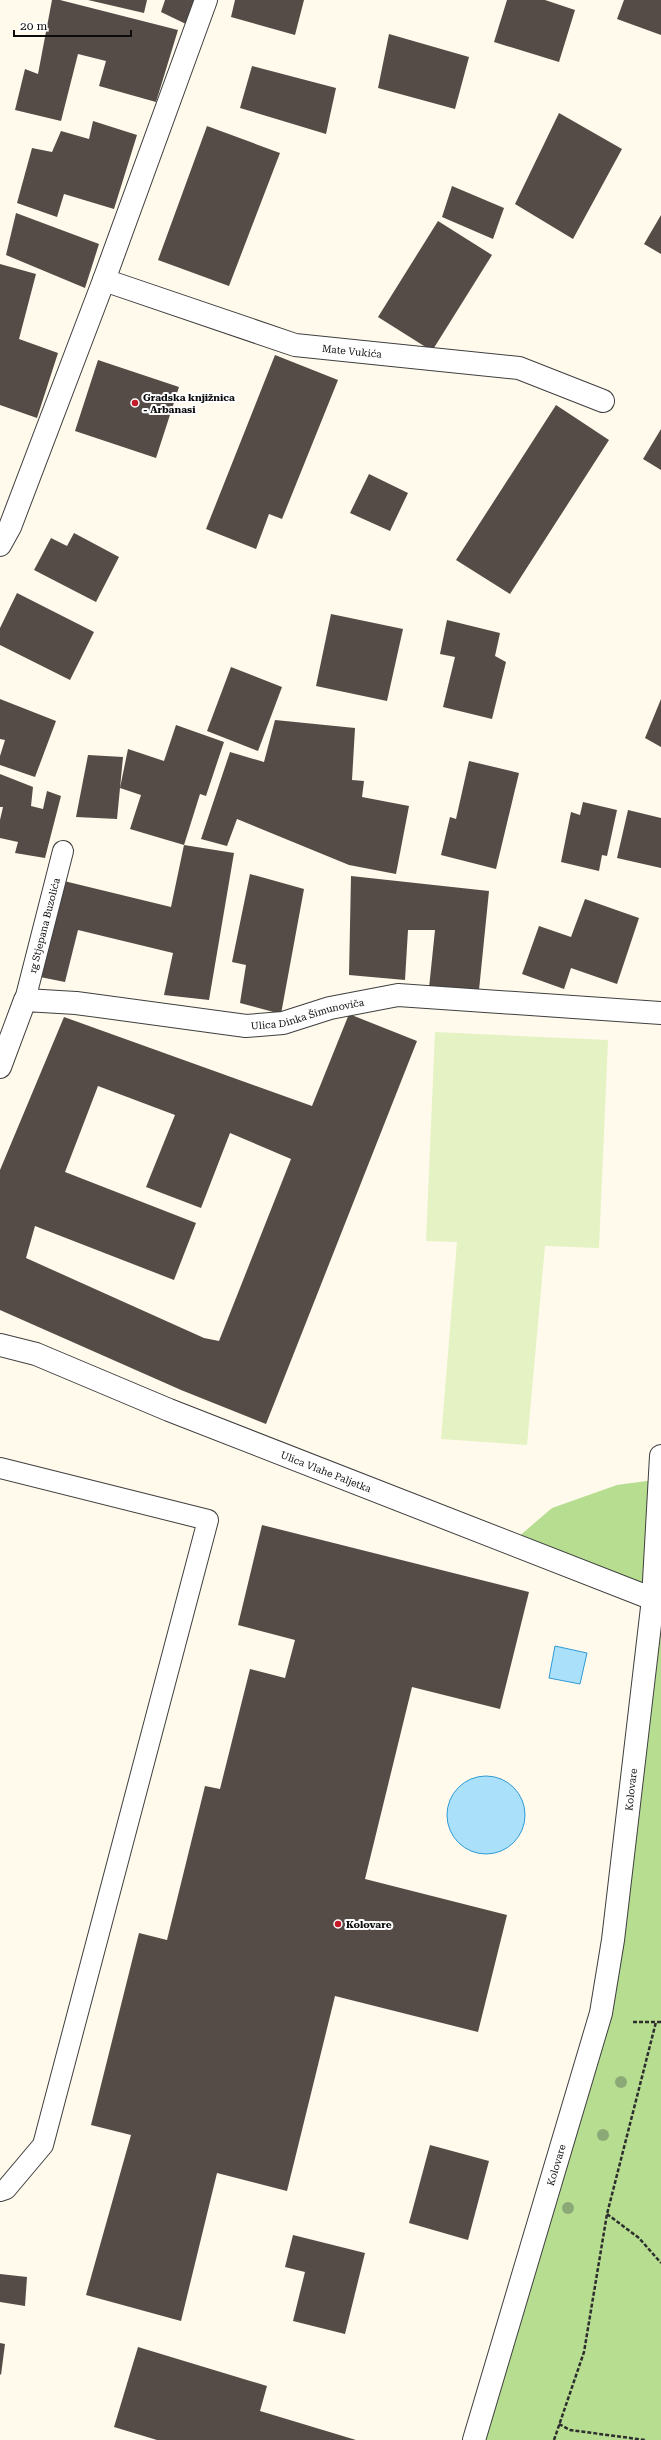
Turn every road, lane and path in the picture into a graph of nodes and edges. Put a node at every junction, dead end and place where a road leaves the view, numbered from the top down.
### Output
1 (206, 0) edge
2 (104, 280) junction
3 (603, 401) dead end
4 (0, 545) edge
5 (63, 851) dead end
6 (25, 1000) junction
7 (661, 1013) edge
8 (0, 1068) edge
9 (0, 1345) edge
10 (661, 1456) edge
11 (0, 1471) edge
12 (653, 1599) junction
13 (656, 2022) dead end
14 (0, 2191) edge
15 (607, 2214) junction
16 (661, 2263) edge
17 (559, 2424) junction
18 (474, 2440) edge
19 (554, 2440) edge
20 (645, 2440) edge

1 - 2 street
2 - 3 street, Mate Vukića
2 - 4 street
5 - 6 lane, rg Stjepana Buzolića
6 - 7 street, Ulica Dinka Šimunoviča
6 - 8 street
9 - 12 street, Ulica Vlahe Paljetka
10 - 12 street, Kolovare
11 - 14 lane
12 - 18 street, Kolovare
13 - 15 path
15 - 16 path
15 - 17 path
17 - 19 path
17 - 20 path

